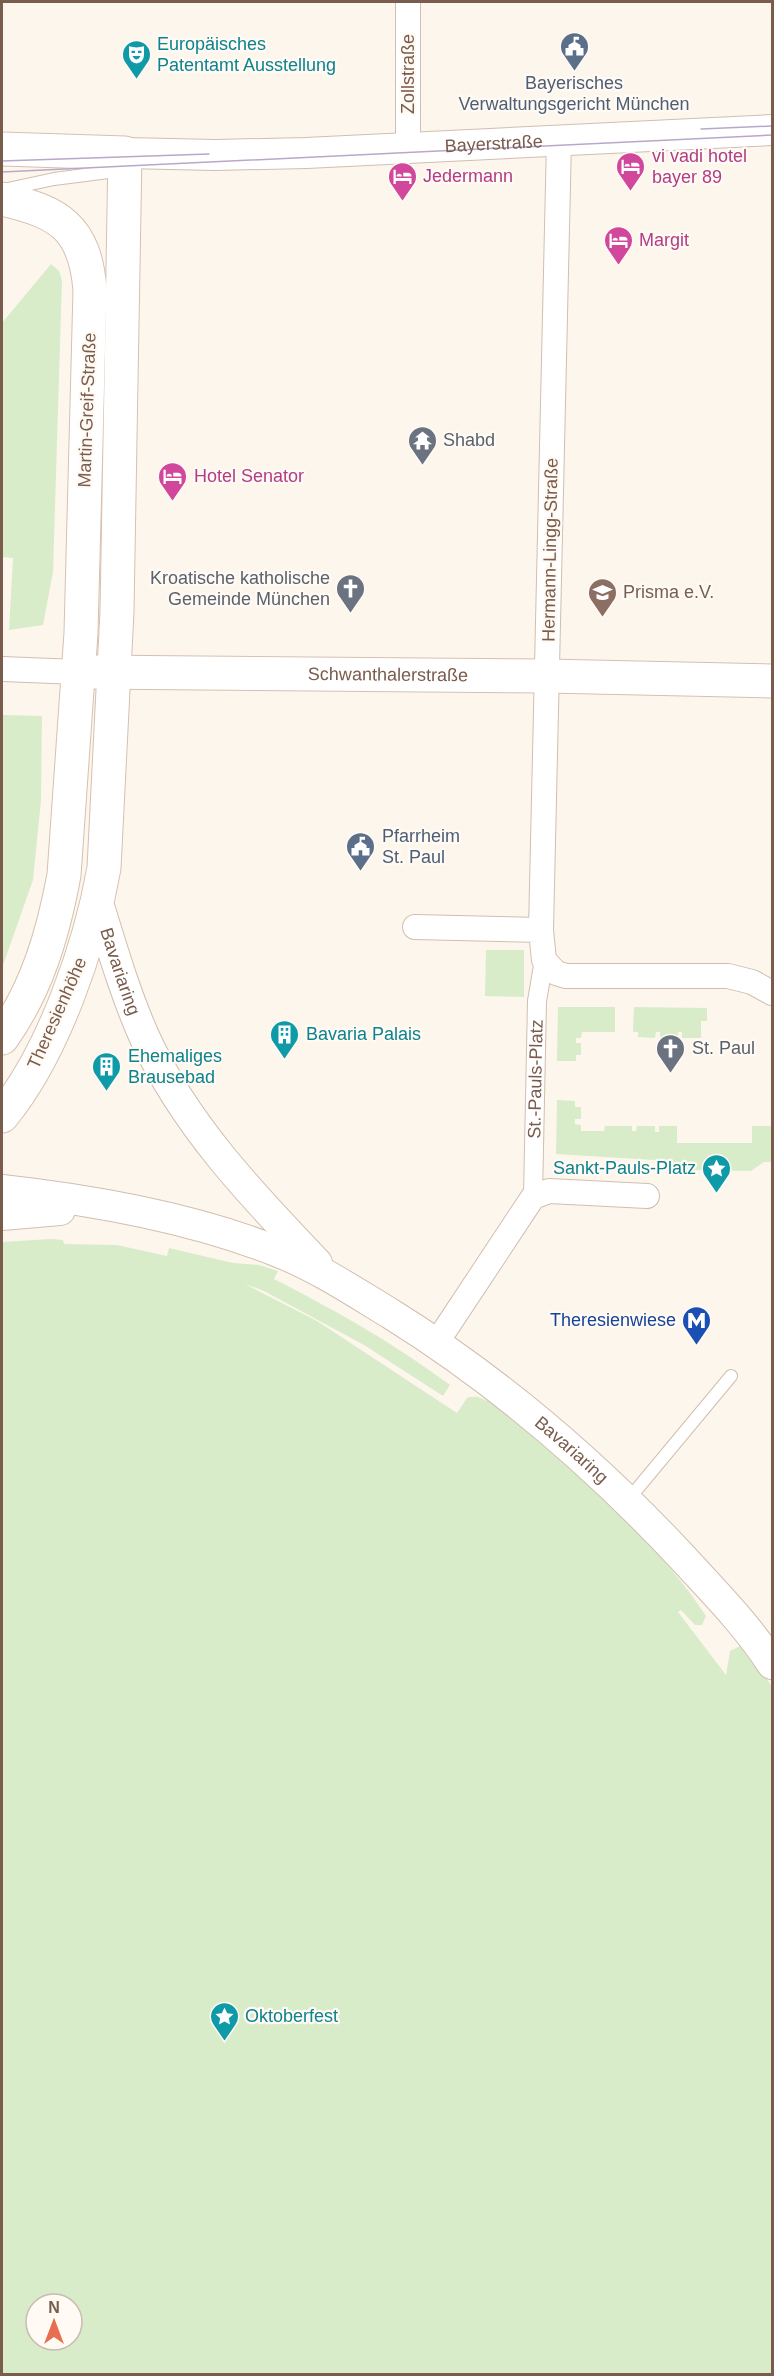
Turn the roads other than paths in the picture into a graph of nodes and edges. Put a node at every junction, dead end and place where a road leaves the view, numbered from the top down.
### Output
1 (408, 2) edge
2 (772, 129) edge
3 (560, 140) junction
4 (408, 147) junction
5 (2, 149) edge
6 (125, 162) junction
7 (2, 190) edge
8 (2, 199) edge
9 (2, 669) edge
10 (78, 672) junction
11 (114, 672) junction
12 (547, 676) junction
13 (772, 681) edge
14 (98, 903) junction
15 (415, 927) dead end
16 (542, 930) junction
17 (544, 960) junction
18 (772, 993) edge
19 (2, 1038) edge
20 (2, 1116) edge
21 (2, 1190) edge
22 (647, 1196) dead end
23 (533, 1197) junction
24 (120, 1209) junction
25 (2, 1215) edge
26 (332, 1278) junction
27 (437, 1342) junction
28 (731, 1376) dead end
29 (628, 1500) junction
30 (769, 1649) edge

1 - 4 street, Zollstraße
2 - 3 street, Bayerstraße
3 - 4 street, Bayerstraße
3 - 12 street, Hermann-Lingg-Straße
4 - 6 street, Bayerstraße
5 - 6 main road, Bayerstraße
6 - 7 lane, Bayerstraße
6 - 11 main road, Martin-Greif-Straße
8 - 10 main road, Martin-Greif-Straße
9 - 10 street, Schwanthalerstraße
10 - 11 main road, Schwanthalerstraße
10 - 19 main road, Theresienhöhe
11 - 12 main road, Schwanthalerstraße
11 - 14 main road, Bavariaring
12 - 13 main road, Schwanthalerstraße
12 - 16 street, Hermann-Lingg-Straße
14 - 20 main road, Theresienhöhe
14 - 26 street, Bavariaring
15 - 16 street
16 - 17 street, Hermann-Lingg-Straße
17 - 18 street
17 - 23 street, St.-Pauls-Platz
21 - 24 street, Bavariaring
22 - 23 street
23 - 27 street
24 - 25 street, Bavariaring
24 - 26 street, Bavariaring
26 - 27 street, Bavariaring
27 - 29 street, Bavariaring
28 - 29 lane
29 - 30 street, Bavariaring

